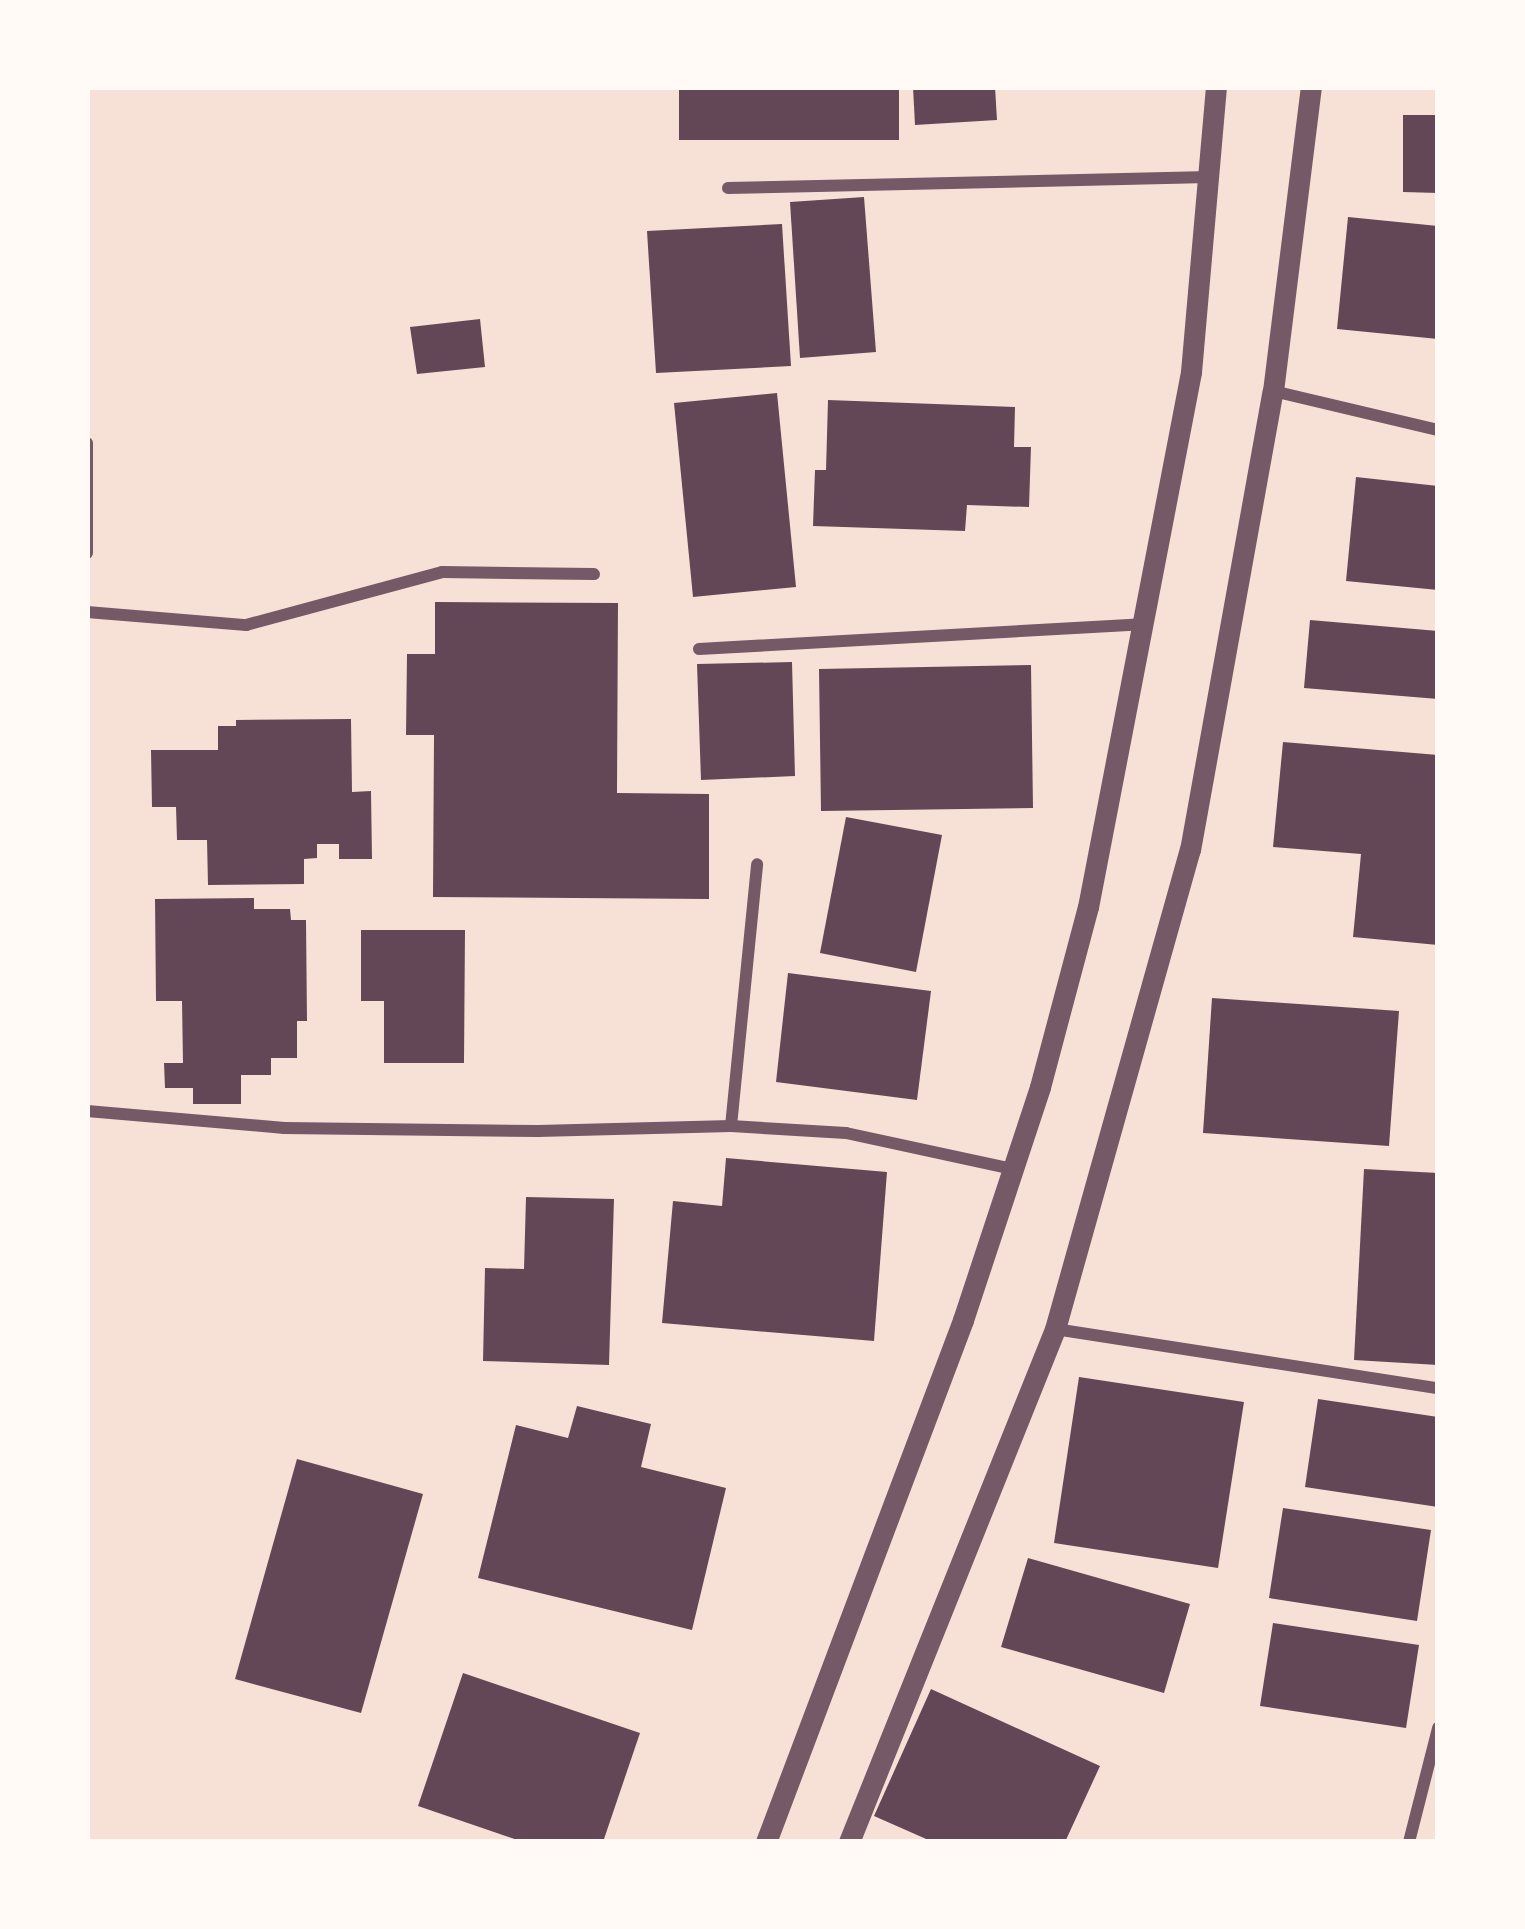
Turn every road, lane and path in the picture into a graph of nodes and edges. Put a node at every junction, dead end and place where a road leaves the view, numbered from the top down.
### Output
1 (1216, 87) edge
2 (1312, 87) edge
3 (1209, 177) junction
4 (728, 188) dead end
5 (1273, 391) junction
6 (1438, 430) edge
7 (87, 443) edge
8 (87, 554) edge
9 (593, 574) dead end
10 (87, 612) edge
11 (1142, 624) junction
12 (699, 649) dead end
13 (757, 864) dead end
14 (87, 1111) edge
15 (730, 1126) junction
16 (1013, 1169) junction
17 (1055, 1329) junction
18 (1438, 1388) edge
19 (1438, 1728) edge
20 (766, 1842) edge
21 (849, 1842) edge
22 (1409, 1842) edge

1 - 3 street
2 - 5 street
3 - 4 street
3 - 11 street
5 - 6 street
5 - 17 street
7 - 8 street
9 - 10 street
11 - 12 street
11 - 16 street
13 - 15 street
14 - 15 street
15 - 16 street
16 - 20 street
17 - 18 street
17 - 21 street
19 - 22 street

